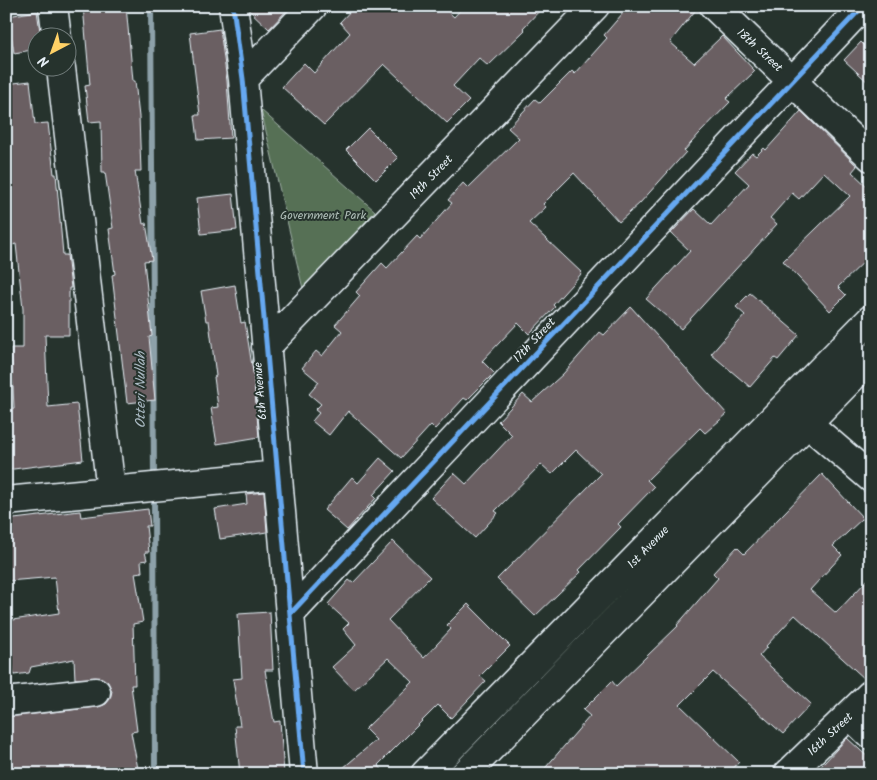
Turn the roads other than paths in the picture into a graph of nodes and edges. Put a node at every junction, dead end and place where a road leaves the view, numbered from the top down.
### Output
1 (53, 6) edge
2 (233, 6) edge
3 (313, 6) edge
4 (595, 6) edge
5 (714, 6) edge
6 (863, 6) edge
7 (56, 28) edge
8 (62, 78) edge
9 (243, 79) junction
10 (792, 80) junction
11 (871, 157) edge
12 (871, 319) edge
13 (266, 347) junction
14 (871, 358) edge
15 (807, 423) junction
16 (278, 475) junction
17 (871, 478) edge
18 (111, 491) junction
19 (6, 501) edge
20 (291, 613) junction
21 (96, 692) dead end
22 (871, 694) edge
23 (6, 702) edge
24 (850, 715) junction
25 (871, 735) edge
26 (304, 774) edge
27 (425, 774) edge
28 (464, 774) edge
29 (788, 774) edge

1 - 7 street
2 - 9 street, 6th Avenue
3 - 9 street
4 - 13 street, 19th Street
5 - 10 street, 18th Street
6 - 10 street, 17th Street
8 - 18 street
9 - 13 street, 6th Avenue
10 - 11 street, 18th Street
10 - 20 street, 17th Street
12 - 27 street, 1st Avenue
13 - 16 street, 6th Avenue
14 - 15 street
15 - 17 street
15 - 28 street
16 - 18 street
16 - 20 street, 6th Avenue
18 - 19 street
20 - 26 street, 6th Avenue
21 - 23 street
22 - 24 street, 16th Street
24 - 25 street
24 - 29 street, 16th Street

